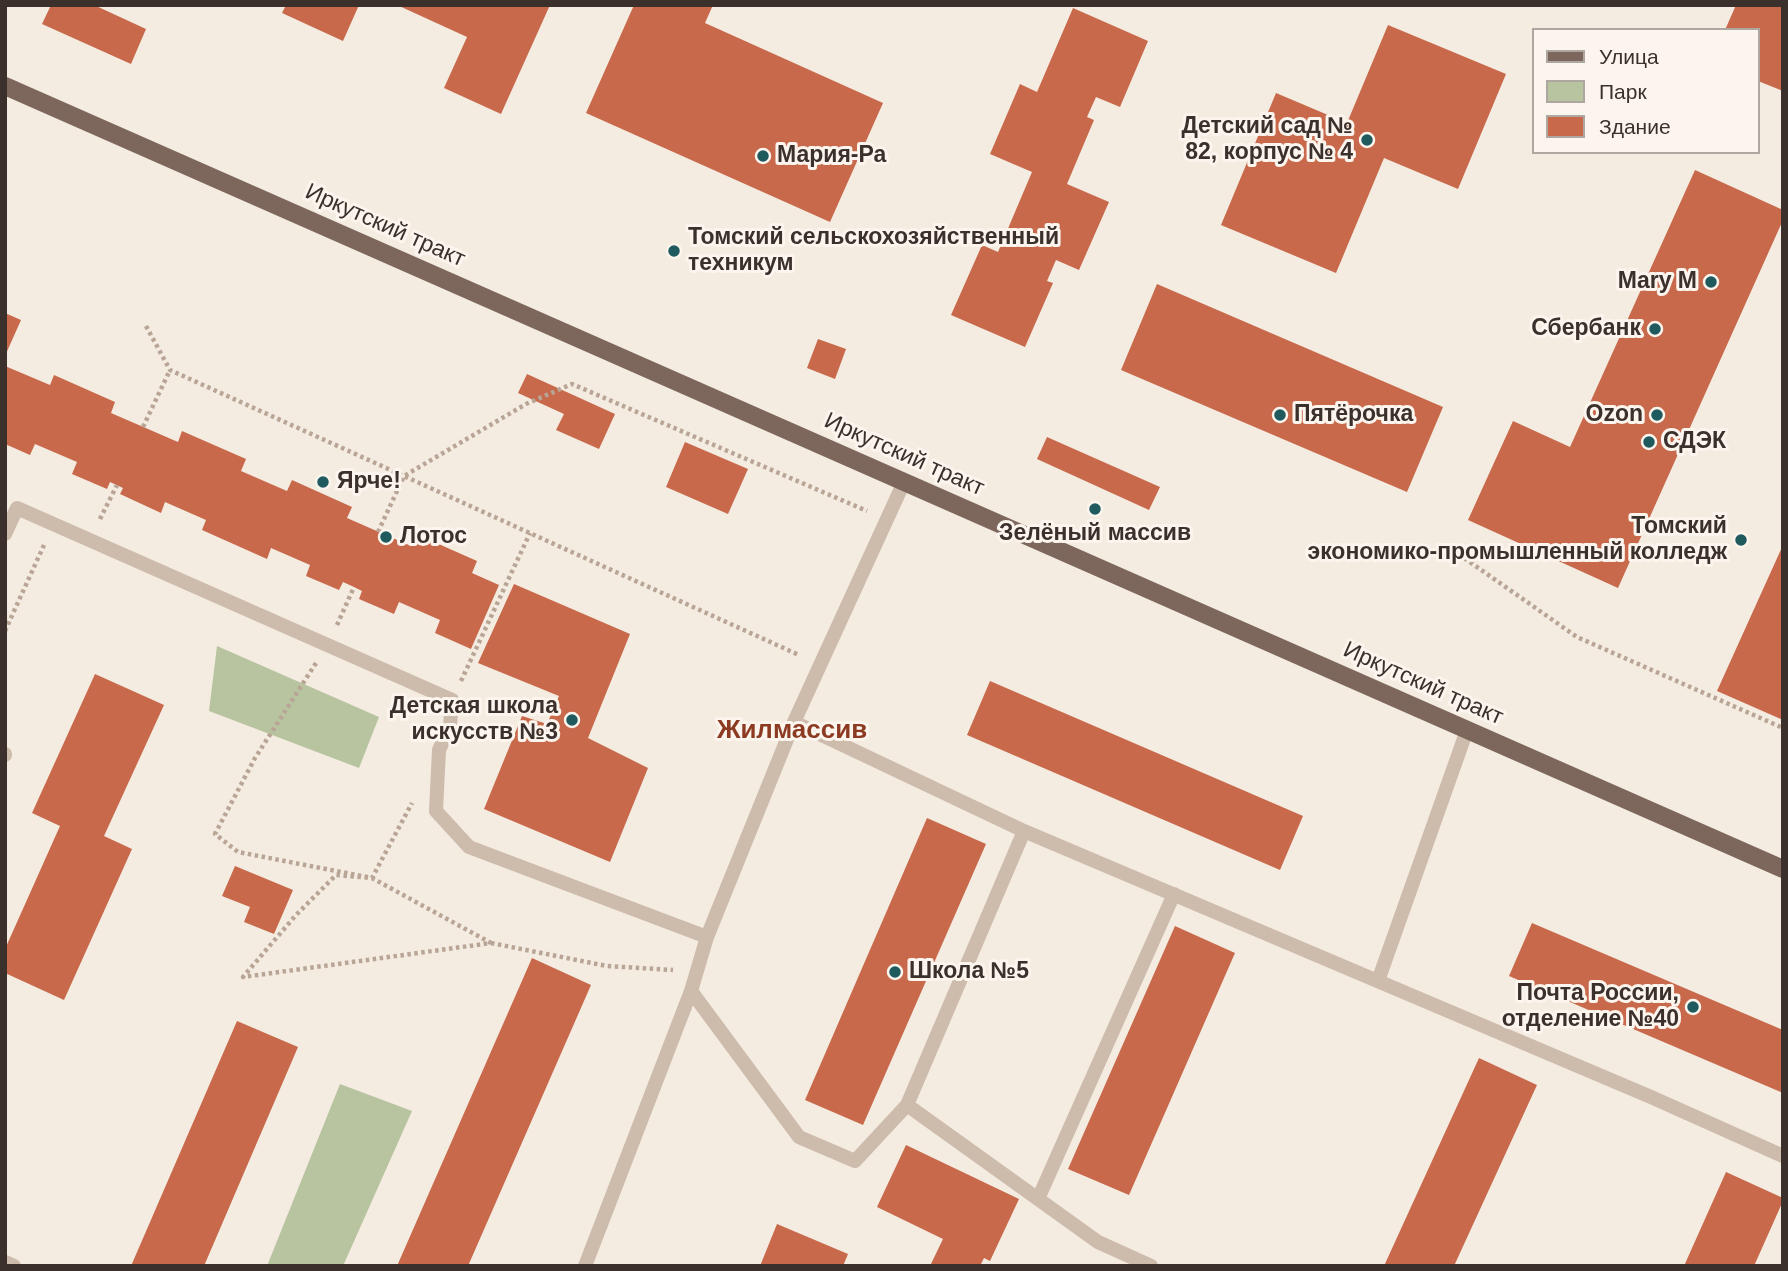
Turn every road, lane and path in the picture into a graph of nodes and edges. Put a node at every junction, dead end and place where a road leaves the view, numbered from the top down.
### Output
1 (5, 86) edge
2 (146, 327) dead end
3 (170, 370) junction
4 (143, 427) dead end
5 (404, 476) junction
6 (904, 482) junction
7 (117, 485) dead end
8 (887, 520) junction
9 (53, 525) junction
10 (379, 532) dead end
11 (530, 533) junction
12 (5, 534) edge
13 (90, 540) junction
14 (1447, 547) dead end
15 (354, 587) dead end
16 (5, 631) edge
17 (329, 644) junction
18 (819, 664) junction
19 (453, 700) junction
20 (793, 722) junction
21 (1783, 728) edge
22 (1467, 730) junction
23 (415, 796) dead end
24 (1024, 831) junction
25 (1783, 869) edge
26 (372, 878) junction
27 (1174, 894) junction
28 (707, 937) junction
29 (491, 943) junction
30 (697, 972) junction
31 (1378, 981) junction
32 (691, 991) junction
33 (907, 1105) junction
34 (1783, 1156) edge
35 (1038, 1199) junction
36 (5, 1262) edge
37 (14, 1266) edge
38 (585, 1266) edge
39 (1151, 1266) edge

1 - 6 main road, Иркутский тракт
2 - 3 path
3 - 4 path
3 - 5 path
5 - 8 path
5 - 10 path
5 - 11 path
6 - 8 lane
6 - 22 main road, Иркутский тракт
7 - 13 path
8 - 18 lane
9 - 12 lane
9 - 13 lane
9 - 16 path
11 - 18 path
11 - 19 path
13 - 17 lane
14 - 21 path
15 - 17 path
17 - 19 lane
17 - 26 path
18 - 20 lane
19 - 28 lane
20 - 24 lane
20 - 28 lane
22 - 25 main road, Иркутский тракт
22 - 31 lane
23 - 26 path
24 - 27 lane
24 - 33 lane
26 - 29 path
26 - 29 path
27 - 31 lane
27 - 35 lane
28 - 30 lane
29 - 30 path
30 - 32 lane
31 - 34 lane
32 - 33 lane
32 - 38 lane
33 - 35 lane
35 - 39 lane
36 - 37 lane

